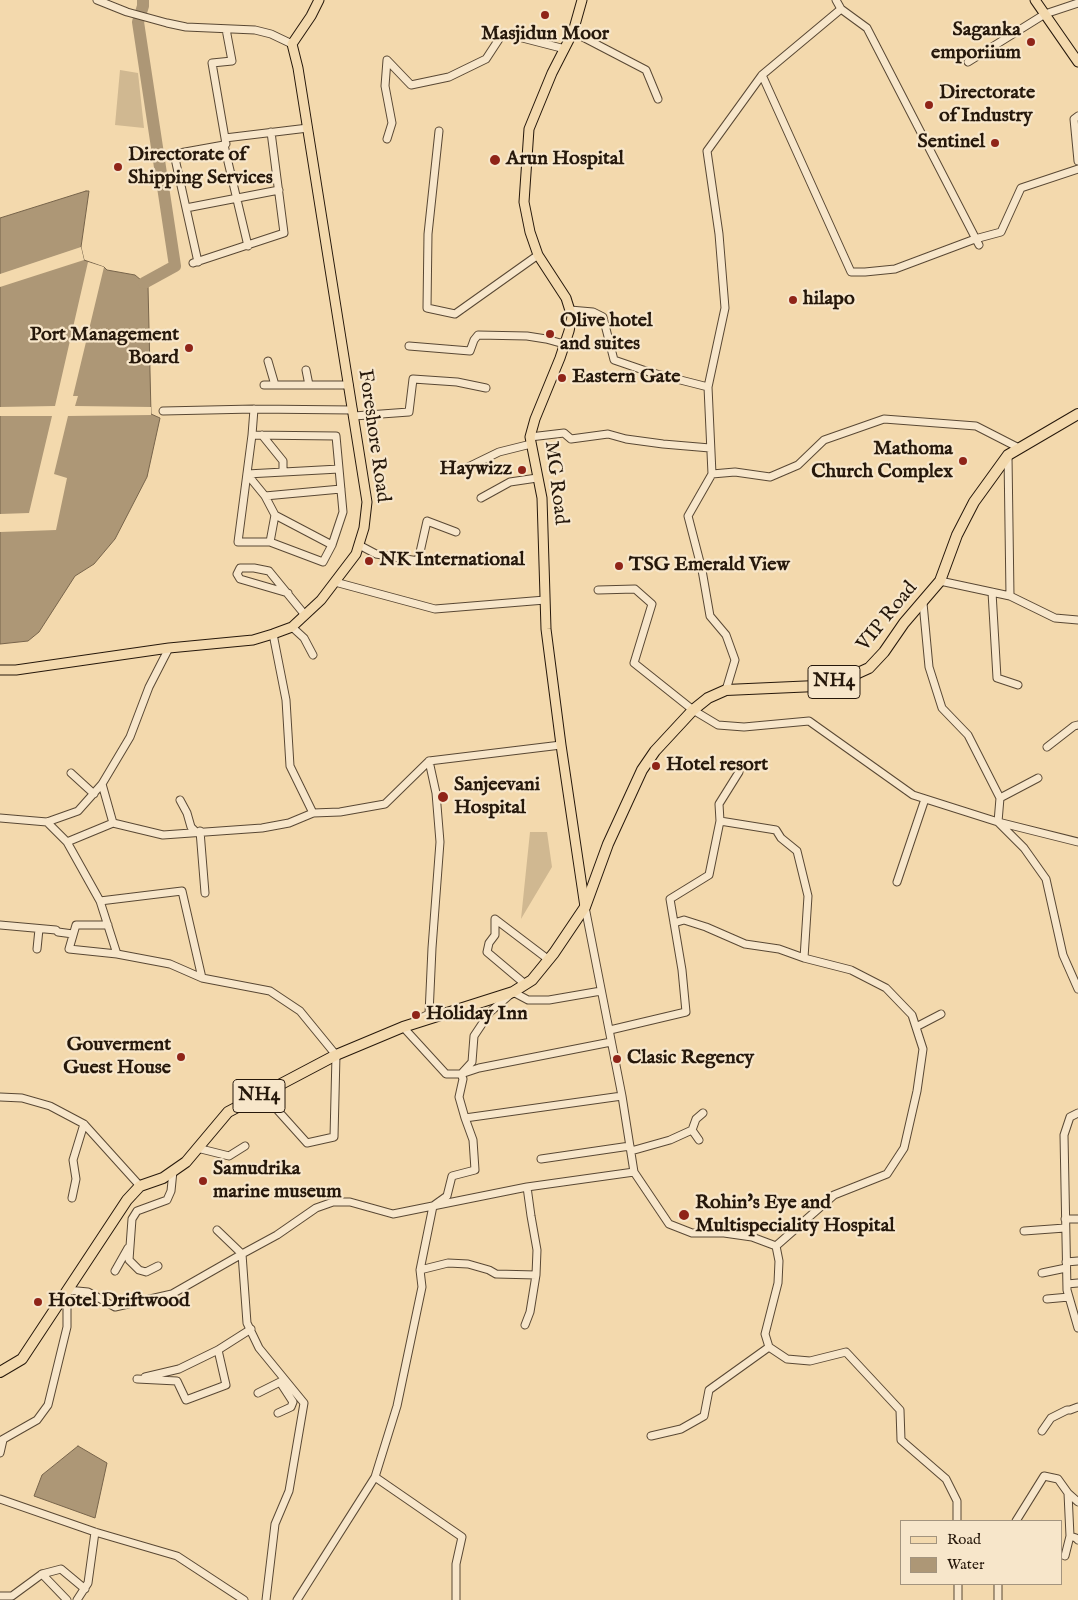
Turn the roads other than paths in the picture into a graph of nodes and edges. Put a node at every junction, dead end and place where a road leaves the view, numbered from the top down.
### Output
1 (97, 0) edge
2 (319, 0) edge
3 (582, 0) edge
4 (836, 0) edge
5 (1035, 0) edge
6 (1078, 3) edge
7 (841, 9) junction
8 (1045, 14) junction
9 (226, 29) junction
10 (573, 32) junction
11 (292, 44) junction
12 (565, 48) junction
13 (968, 62) dead end
14 (1078, 62) edge
15 (762, 75) junction
16 (658, 99) dead end
17 (1078, 116) edge
18 (308, 128) junction
19 (271, 132) junction
20 (439, 132) dead end
21 (387, 139) dead end
22 (225, 141) junction
23 (1078, 161) edge
24 (1078, 169) edge
25 (279, 190) junction
26 (237, 199) junction
27 (186, 208) junction
28 (977, 242) junction
29 (248, 246) junction
30 (538, 254) junction
31 (570, 310) junction
32 (564, 344) junction
33 (409, 346) dead end
34 (268, 361) dead end
35 (306, 370) dead end
36 (264, 385) dead end
37 (275, 385) junction
38 (309, 385) junction
39 (348, 385) junction
40 (708, 387) junction
41 (486, 388) dead end
42 (254, 409) junction
43 (163, 411) dead end
44 (353, 413) junction
45 (1078, 414) edge
46 (252, 435) junction
47 (262, 435) junction
48 (530, 441) junction
49 (710, 448) junction
50 (1019, 448) junction
51 (1008, 455) junction
52 (339, 468) junction
53 (464, 469) dead end
54 (283, 472) junction
55 (247, 474) junction
56 (712, 474) junction
57 (537, 478) junction
58 (341, 489) junction
59 (265, 496) junction
60 (481, 498) dead end
61 (274, 514) junction
62 (456, 532) dead end
63 (270, 542) junction
64 (332, 545) junction
65 (359, 545) junction
66 (940, 581) junction
67 (335, 582) junction
68 (598, 590) dead end
69 (992, 592) junction
70 (288, 594) junction
71 (1010, 596) junction
72 (545, 600) junction
73 (922, 602) junction
74 (305, 615) junction
75 (1078, 620) edge
76 (292, 627) junction
77 (273, 634) junction
78 (170, 648) junction
79 (313, 655) dead end
80 (0, 670) edge
81 (1018, 685) dead end
82 (726, 690) junction
83 (693, 710) junction
84 (1078, 725) edge
85 (561, 745) junction
86 (1048, 747) dead end
87 (429, 761) junction
88 (739, 772) dead end
89 (71, 773) dead end
90 (1038, 778) dead end
91 (102, 784) junction
92 (94, 794) junction
93 (1000, 798) junction
94 (925, 799) junction
95 (180, 800) dead end
96 (313, 813) junction
97 (1, 817) edge
98 (720, 821) junction
99 (47, 822) junction
100 (998, 822) junction
101 (113, 823) junction
102 (198, 831) junction
103 (67, 842) junction
104 (1078, 842) edge
105 (897, 882) dead end
106 (205, 893) dead end
107 (100, 901) junction
108 (585, 906) junction
109 (674, 923) junction
110 (0, 925) edge
111 (108, 925) junction
112 (39, 929) junction
113 (74, 934) junction
114 (38, 949) dead end
115 (117, 954) junction
116 (804, 958) junction
117 (549, 960) junction
118 (202, 978) junction
119 (525, 984) junction
120 (1078, 989) edge
121 (601, 991) junction
122 (514, 992) junction
123 (942, 1014) dead end
124 (403, 1027) junction
125 (916, 1027) junction
126 (610, 1030) junction
127 (611, 1042) junction
128 (336, 1055) junction
129 (461, 1074) junction
130 (263, 1094) junction
131 (622, 1096) junction
132 (0, 1098) edge
133 (1078, 1113) edge
134 (703, 1114) dead end
135 (465, 1118) junction
136 (84, 1124) junction
137 (692, 1130) junction
138 (699, 1140) dead end
139 (245, 1146) dead end
140 (197, 1148) junction
141 (630, 1148) junction
142 (541, 1159) dead end
143 (173, 1171) junction
144 (634, 1172) junction
145 (140, 1186) junction
146 (527, 1187) junction
147 (72, 1198) dead end
148 (434, 1206) junction
149 (1065, 1219) junction
150 (1078, 1219) edge
151 (1066, 1228) junction
152 (216, 1230) dead end
153 (1024, 1231) dead end
154 (130, 1245) junction
155 (776, 1246) junction
156 (242, 1254) junction
157 (1078, 1261) edge
158 (1066, 1265) junction
159 (158, 1266) dead end
160 (420, 1270) junction
161 (114, 1271) dead end
162 (1042, 1273) dead end
163 (536, 1275) junction
164 (1078, 1283) edge
165 (1067, 1284) junction
166 (67, 1290) junction
167 (1069, 1297) junction
168 (1047, 1299) dead end
169 (525, 1325) dead end
170 (1078, 1328) edge
171 (251, 1329) junction
172 (769, 1347) junction
173 (218, 1350) junction
174 (0, 1372) edge
175 (282, 1381) junction
176 (258, 1393) dead end
177 (1078, 1408) edge
178 (278, 1413) dead end
179 (1042, 1431) dead end
180 (651, 1436) dead end
181 (2, 1440) edge
182 (0, 1453) edge
183 (376, 1477) junction
184 (1068, 1493) junction
185 (0, 1500) edge
186 (1078, 1502) edge
187 (957, 1520) edge
188 (1017, 1520) edge
189 (95, 1532) junction
190 (1070, 1536) junction
191 (1078, 1540) edge
192 (1066, 1556) dead end
193 (42, 1574) junction
194 (958, 1585) edge
195 (998, 1585) edge
196 (85, 1589) junction
197 (0, 1596) edge
198 (67, 1600) edge
199 (77, 1600) edge
200 (244, 1600) edge
201 (266, 1600) edge
202 (297, 1600) edge
203 (456, 1600) edge
204 (958, 1600) edge
205 (998, 1600) edge

1 - 9 street
2 - 11 main road
3 - 10 main road
4 - 7 street
5 - 8 main road
6 - 8 street
7 - 15 street
7 - 28 street
8 - 13 street
8 - 14 main road
9 - 11 street
9 - 22 street
10 - 12 main road
10 - 16 street
11 - 18 main road, Foreshore Road
12 - 21 street
12 - 30 main road
15 - 28 street
15 - 40 street
17 - 23 street
18 - 19 street
18 - 39 main road, Foreshore Road
19 - 22 street
19 - 25 street
20 - 30 street
22 - 26 street
22 - 27 street
24 - 28 street
25 - 26 street
25 - 29 street
26 - 27 street
26 - 29 street
27 - 29 street
30 - 31 main road
31 - 32 main road, MG Road
31 - 40 street
32 - 33 street
32 - 48 main road, MG Road
34 - 37 street
35 - 38 street
36 - 37 street
37 - 38 street
38 - 39 street
39 - 44 main road, Foreshore Road
40 - 49 street
41 - 44 street
42 - 43 street
42 - 44 street
42 - 46 street
44 - 65 main road, Foreshore Road
45 - 50 highway, VIP Road / NH4
46 - 47 street
46 - 55 street
47 - 52 street
47 - 54 street
48 - 49 street
48 - 53 street
48 - 57 main road, MG Road
49 - 56 street
50 - 51 highway, VIP Road / NH4
50 - 56 street
51 - 66 highway, VIP Road / NH4
51 - 71 street
52 - 54 street
52 - 58 street
54 - 55 street
55 - 59 street
55 - 63 street
56 - 82 street
57 - 60 street
57 - 72 main road, MG Road
58 - 59 street
58 - 64 street
59 - 61 street
61 - 63 street
61 - 64 street
62 - 65 street
63 - 64 street
65 - 67 main road, Foreshore Road
66 - 69 street
66 - 73 highway, VIP Road / NH4
67 - 72 street
67 - 74 main road, Foreshore Road
68 - 83 street
69 - 71 street
69 - 81 street
70 - 70 street
70 - 74 street
71 - 75 street
72 - 85 main road, MG Road
73 - 82 highway, VIP Road / NH4
73 - 93 street
74 - 76 main road, Foreshore Road
76 - 77 main road, Foreshore Road
76 - 79 street
77 - 78 main road, Foreshore Road
77 - 96 street
78 - 80 main road, Foreshore Road
78 - 91 street
82 - 83 highway, VIP Road / NH4
83 - 94 street
83 - 108 highway, VIP Road / NH4
84 - 86 street
85 - 87 street
85 - 108 main road, MG Road
87 - 96 street
87 - 124 street
88 - 98 street
89 - 92 street
90 - 93 street
91 - 92 street
91 - 101 street
92 - 99 street
93 - 100 street
94 - 100 street
94 - 105 street
95 - 102 street
96 - 102 street
97 - 99 street
98 - 109 street
98 - 116 street
99 - 103 street
100 - 104 street
100 - 120 street
101 - 102 street
101 - 103 street
102 - 106 street
103 - 107 street
107 - 111 street
107 - 118 street
108 - 117 highway, NH4
108 - 121 street
109 - 116 street
109 - 126 street
110 - 112 street
111 - 113 street
111 - 115 street
112 - 113 street
112 - 114 street
113 - 115 street
115 - 118 street
116 - 125 street
117 - 119 highway, NH4
117 - 119 street
118 - 128 street
119 - 122 highway, NH4
121 - 122 street
121 - 126 street
122 - 124 highway, NH4
122 - 129 street
123 - 125 street
124 - 128 highway, NH4
124 - 129 street
125 - 155 street
126 - 127 street
127 - 129 street
127 - 131 street
128 - 130 highway, NH4
128 - 130 street
129 - 135 street
130 - 140 highway, NH4
131 - 135 street
131 - 141 street
132 - 136 street
133 - 149 street
134 - 137 street
135 - 148 street
136 - 145 street
136 - 147 street
137 - 138 street
137 - 141 street
139 - 140 street
140 - 143 highway, NH4
141 - 142 street
141 - 144 street
143 - 145 highway, NH4
143 - 154 street
144 - 146 street
144 - 155 street
145 - 166 highway, NH4
146 - 148 street
146 - 163 street
148 - 156 street
148 - 160 street
149 - 150 street
149 - 151 street
151 - 153 street
151 - 158 street
152 - 156 street
154 - 159 street
154 - 161 street
155 - 172 street
156 - 166 street
156 - 171 street
157 - 158 street
158 - 162 street
158 - 165 street
160 - 163 street
160 - 183 street
163 - 169 street
164 - 165 street
165 - 167 street
166 - 174 highway, NH4
166 - 181 street
167 - 168 street
167 - 170 street
171 - 173 street
171 - 175 street
172 - 180 street
172 - 187 street
173 - 173 street
175 - 176 street
175 - 178 street
175 - 201 street
177 - 179 street
181 - 182 street
183 - 202 street
183 - 203 street
184 - 186 street
184 - 188 street
184 - 190 street
185 - 189 street
189 - 196 street
189 - 200 street
190 - 191 street
190 - 192 street
193 - 196 street
193 - 197 street
193 - 198 street
194 - 204 street
195 - 205 street
196 - 199 street

